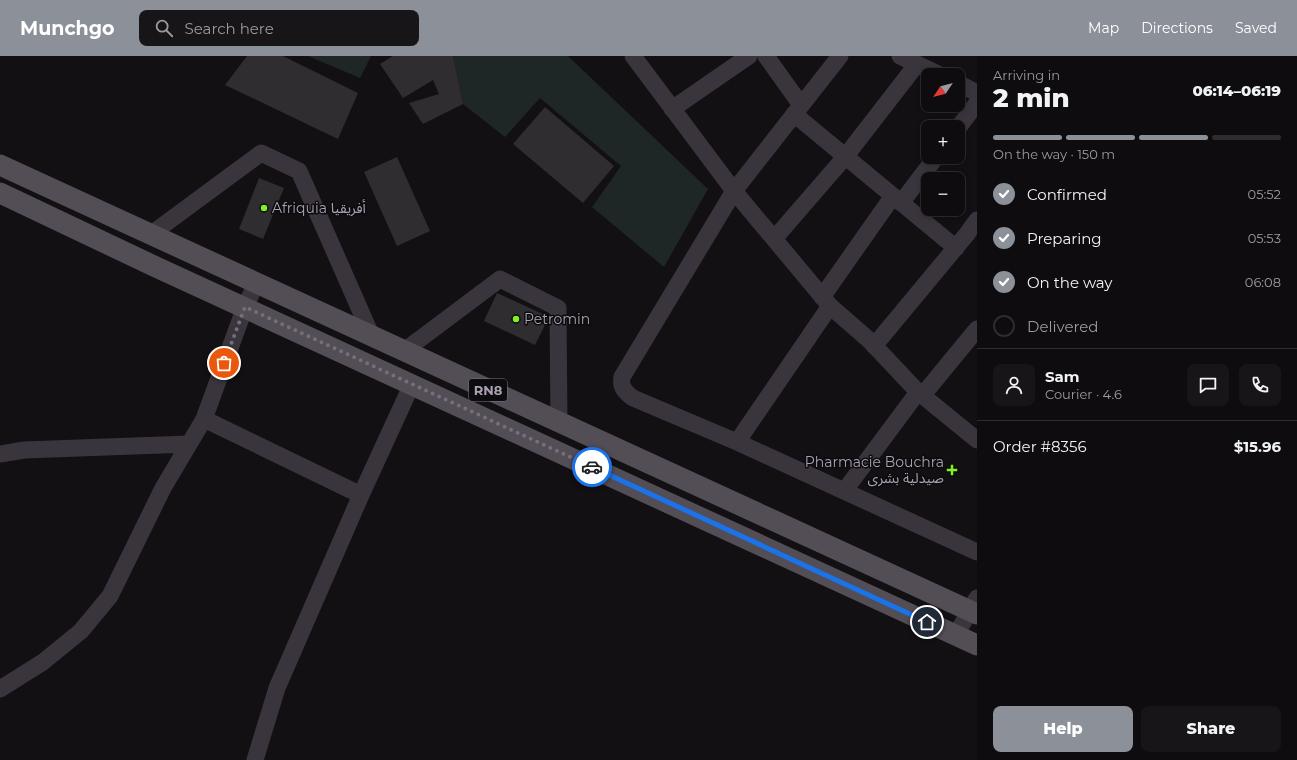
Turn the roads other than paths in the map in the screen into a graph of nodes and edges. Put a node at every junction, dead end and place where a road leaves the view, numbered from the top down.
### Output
1 (633, 56) edge
2 (750, 56) edge
3 (766, 56) edge
4 (840, 56) edge
5 (900, 56) edge
6 (917, 64) junction
7 (925, 68) edge
8 (965, 87) edge
9 (977, 92) edge
10 (977, 103) edge
11 (672, 109) junction
12 (798, 110) junction
13 (964, 120) edge
14 (845, 157) junction
15 (930, 164) edge
16 (0, 165) edge
17 (734, 190) junction
18 (0, 193) edge
19 (897, 200) junction
20 (977, 220) edge
21 (159, 239) junction
22 (774, 239) junction
23 (972, 239) edge
24 (956, 248) junction
25 (156, 267) junction
26 (256, 284) junction
27 (826, 301) junction
28 (245, 307) junction
29 (975, 336) edge
30 (372, 337) junction
31 (874, 346) junction
32 (404, 351) junction
33 (412, 384) junction
34 (920, 394) junction
35 (204, 419) junction
36 (559, 423) junction
37 (977, 440) edge
38 (737, 442) junction
39 (189, 444) junction
40 (0, 454) edge
41 (844, 490) junction
42 (361, 495) junction
43 (977, 552) edge
44 (974, 607) edge
45 (956, 635) junction
46 (977, 645) edge
47 (0, 690) edge
48 (255, 760) edge

1 - 11 street
2 - 11 street
3 - 12 street
4 - 12 street
5 - 6 street
6 - 7 street
6 - 14 street
8 - 9 street
10 - 13 street
11 - 17 street
12 - 14 street
12 - 17 street
14 - 19 street
14 - 22 street
15 - 19 street
16 - 21 main road, RN8
17 - 22 street
17 - 38 street
18 - 25 main road, RN8
19 - 24 street
19 - 27 street
20 - 23 street
21 - 25 main road
21 - 26 main road, RN8
21 - 30 street
22 - 27 street
23 - 24 street
24 - 31 street
25 - 28 main road, RN8
26 - 28 street
26 - 30 main road, RN8
27 - 31 street
27 - 38 street
28 - 33 main road, RN8
28 - 35 street
29 - 34 street
30 - 32 main road, RN8
31 - 34 street
32 - 36 main road, RN8
32 - 36 street
33 - 42 street
33 - 45 main road, RN8
34 - 37 street
34 - 41 street
35 - 39 street
35 - 42 street
36 - 44 main road, RN8
38 - 41 street
39 - 40 street
39 - 47 street
41 - 43 street
42 - 48 street
44 - 45 street
45 - 46 main road, RN8

